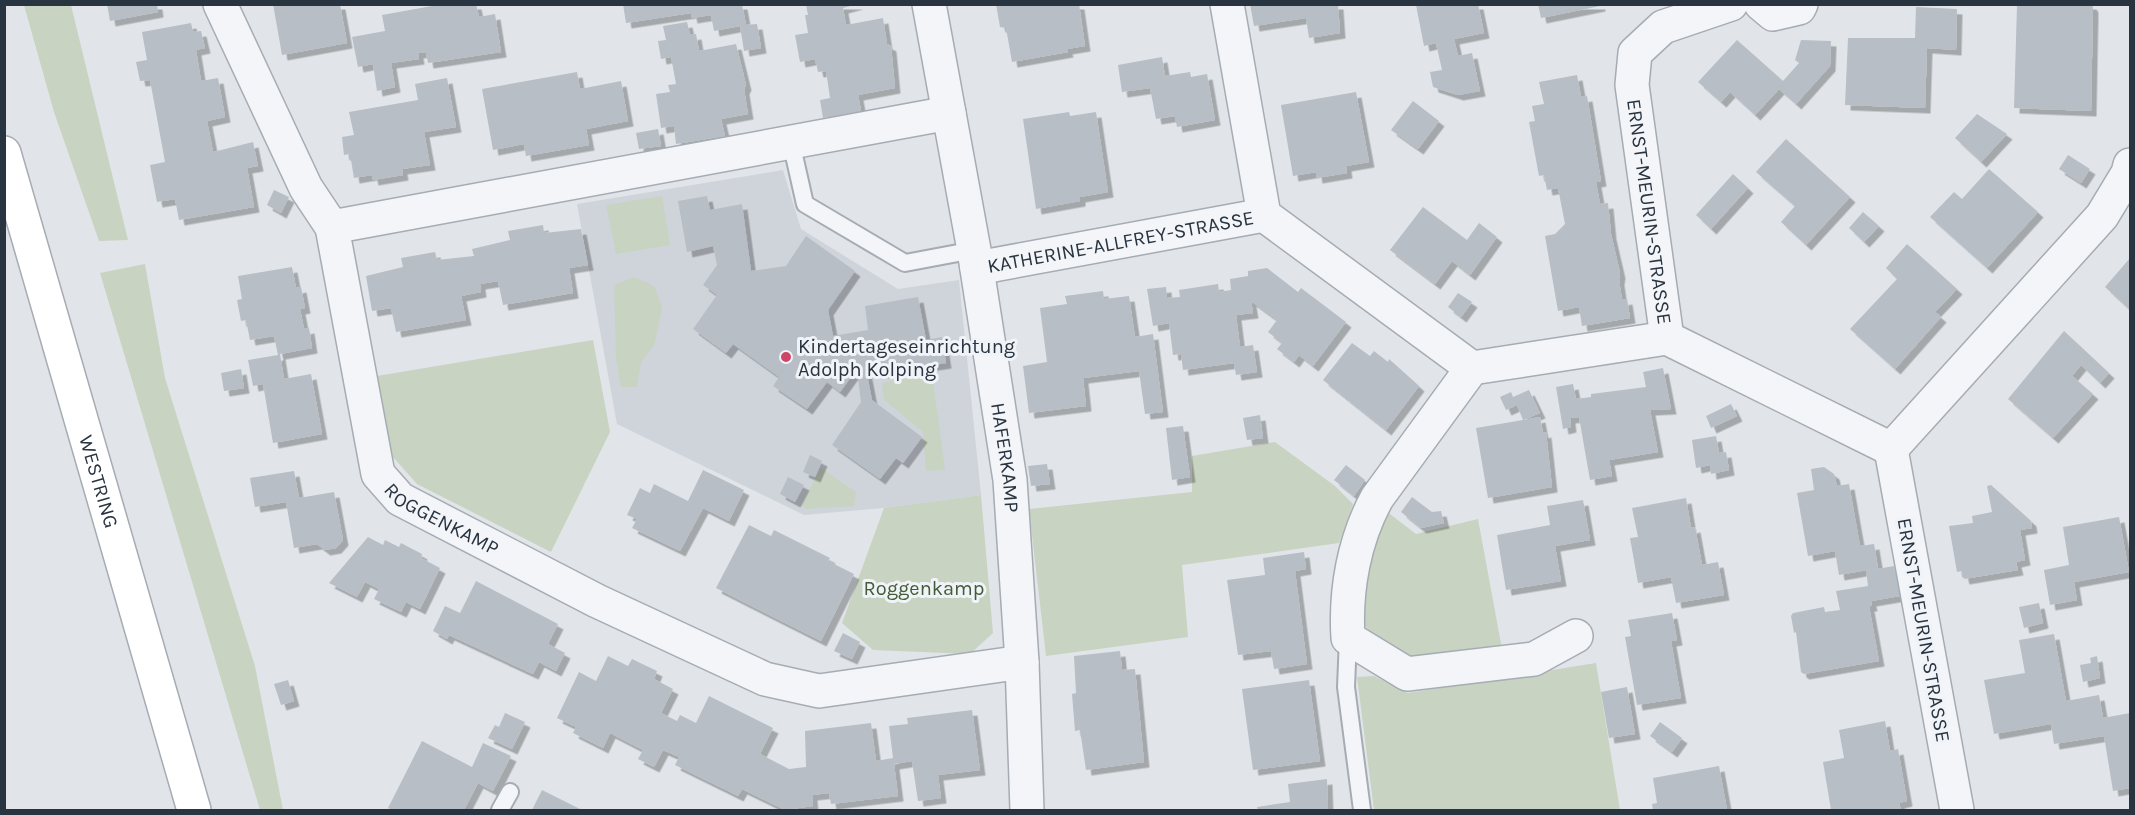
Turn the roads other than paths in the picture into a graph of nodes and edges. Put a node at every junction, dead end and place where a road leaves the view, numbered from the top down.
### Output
1 (220, 4) edge
2 (929, 4) edge
3 (1227, 4) edge
4 (1731, 4) edge
5 (1761, 4) edge
6 (1801, 4) edge
7 (949, 113) junction
8 (791, 142) junction
9 (4, 153) edge
10 (2130, 171) edge
11 (1264, 215) junction
12 (333, 227) junction
13 (975, 259) junction
14 (1667, 338) junction
15 (1472, 368) junction
16 (1892, 449) junction
17 (1576, 636) dead end
18 (1348, 638) junction
19 (1022, 662) junction
20 (510, 792) dead end
21 (194, 810) edge
22 (500, 810) edge
23 (1028, 810) edge
24 (1362, 810) edge
25 (1957, 810) edge

1 - 12 street, ROGGENKAMP
2 - 7 street, HAFERKAMP
3 - 11 street, KATHERINE-ALLFREY-STRASSE
4 - 14 street, ERNST-MEURIN-STRASSE
5 - 6 street
7 - 8 street
7 - 13 street, HAFERKAMP
8 - 12 street
8 - 13 lane
9 - 21 street, WESTRING
10 - 16 street
11 - 13 street, KATHERINE-ALLFREY-STRASSE
11 - 15 street, KATHERINE-ALLFREY-STRASSE
12 - 19 street, ROGGENKAMP
13 - 19 street, HAFERKAMP
14 - 15 street
14 - 16 street, ERNST-MEURIN-STRASSE
15 - 18 street
16 - 25 street, ERNST-MEURIN-STRASSE
17 - 18 street
18 - 24 lane
19 - 23 street, HAFERKAMP
20 - 22 lane

